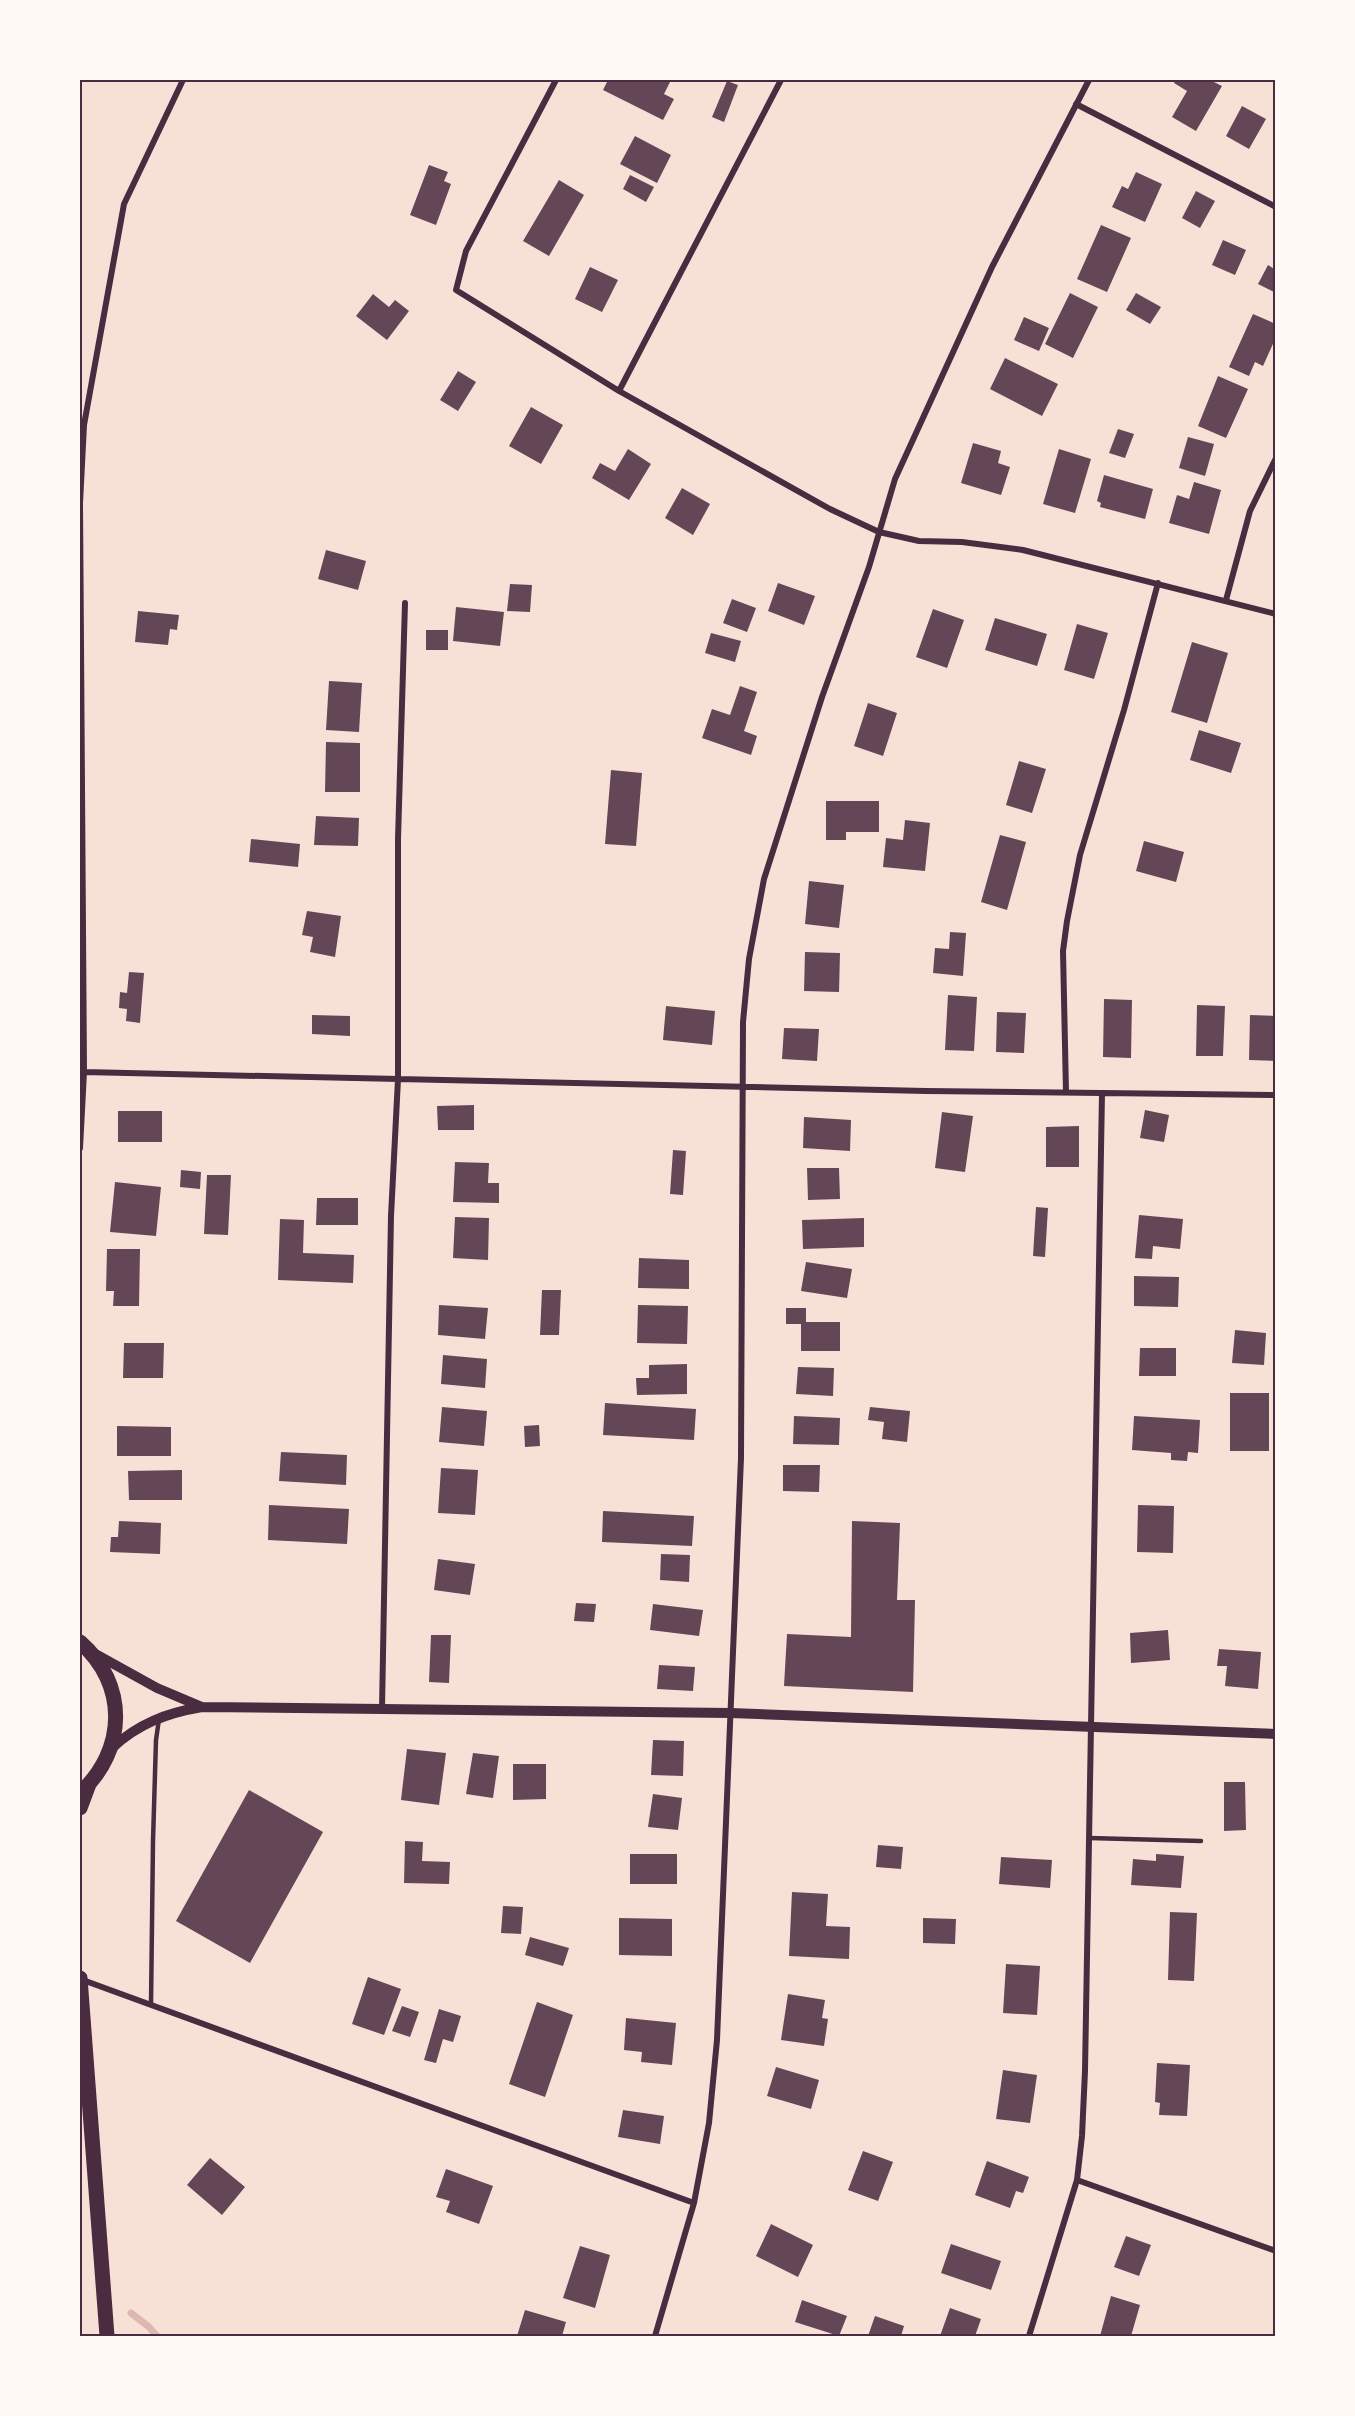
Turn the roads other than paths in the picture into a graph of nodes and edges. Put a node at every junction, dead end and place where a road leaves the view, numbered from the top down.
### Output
1 (183, 80) edge
2 (556, 80) edge
3 (781, 80) edge
4 (1089, 80) edge
5 (1076, 104) junction
6 (1275, 207) edge
7 (619, 391) junction
8 (1275, 458) edge
9 (879, 532) junction
10 (1158, 584) junction
11 (1226, 600) junction
12 (405, 603) dead end
13 (1275, 614) edge
14 (84, 1072) junction
15 (398, 1079) junction
16 (742, 1087) junction
17 (1066, 1092) junction
18 (1102, 1093) junction
19 (1275, 1095) edge
20 (80, 1148) edge
21 (83, 1645) edge
22 (202, 1707) junction
23 (382, 1709) junction
24 (731, 1713) junction
25 (160, 1717) junction
26 (1090, 1727) junction
27 (1275, 1734) edge
28 (110, 1750) junction
29 (84, 1788) edge
30 (80, 1808) edge
31 (1089, 1838) junction
32 (1201, 1841) dead end
33 (80, 1979) edge
34 (151, 2005) junction
35 (1077, 2180) junction
36 (694, 2203) junction
37 (1275, 2251) edge
38 (106, 2337) edge
39 (655, 2337) edge
40 (1029, 2337) edge

1 - 14 street
2 - 7 street
3 - 7 street
4 - 5 street
5 - 6 street
5 - 9 street
7 - 9 street
8 - 11 street
9 - 10 street
9 - 16 street
10 - 11 street
10 - 17 street
11 - 13 street
12 - 15 street
14 - 15 street
14 - 20 street
15 - 16 street
15 - 23 street
16 - 17 street
16 - 24 street
17 - 18 street
18 - 19 street
18 - 26 street
21 - 22 street
21 - 28 main road
22 - 23 street
22 - 25 street
23 - 24 street
24 - 26 street
24 - 36 street
25 - 28 street
25 - 34 lane
26 - 27 street
26 - 31 street
28 - 29 main road
29 - 30 main road
31 - 32 lane
31 - 35 street
33 - 34 street
33 - 38 main road
34 - 36 street
35 - 37 street
35 - 40 street
36 - 39 street

